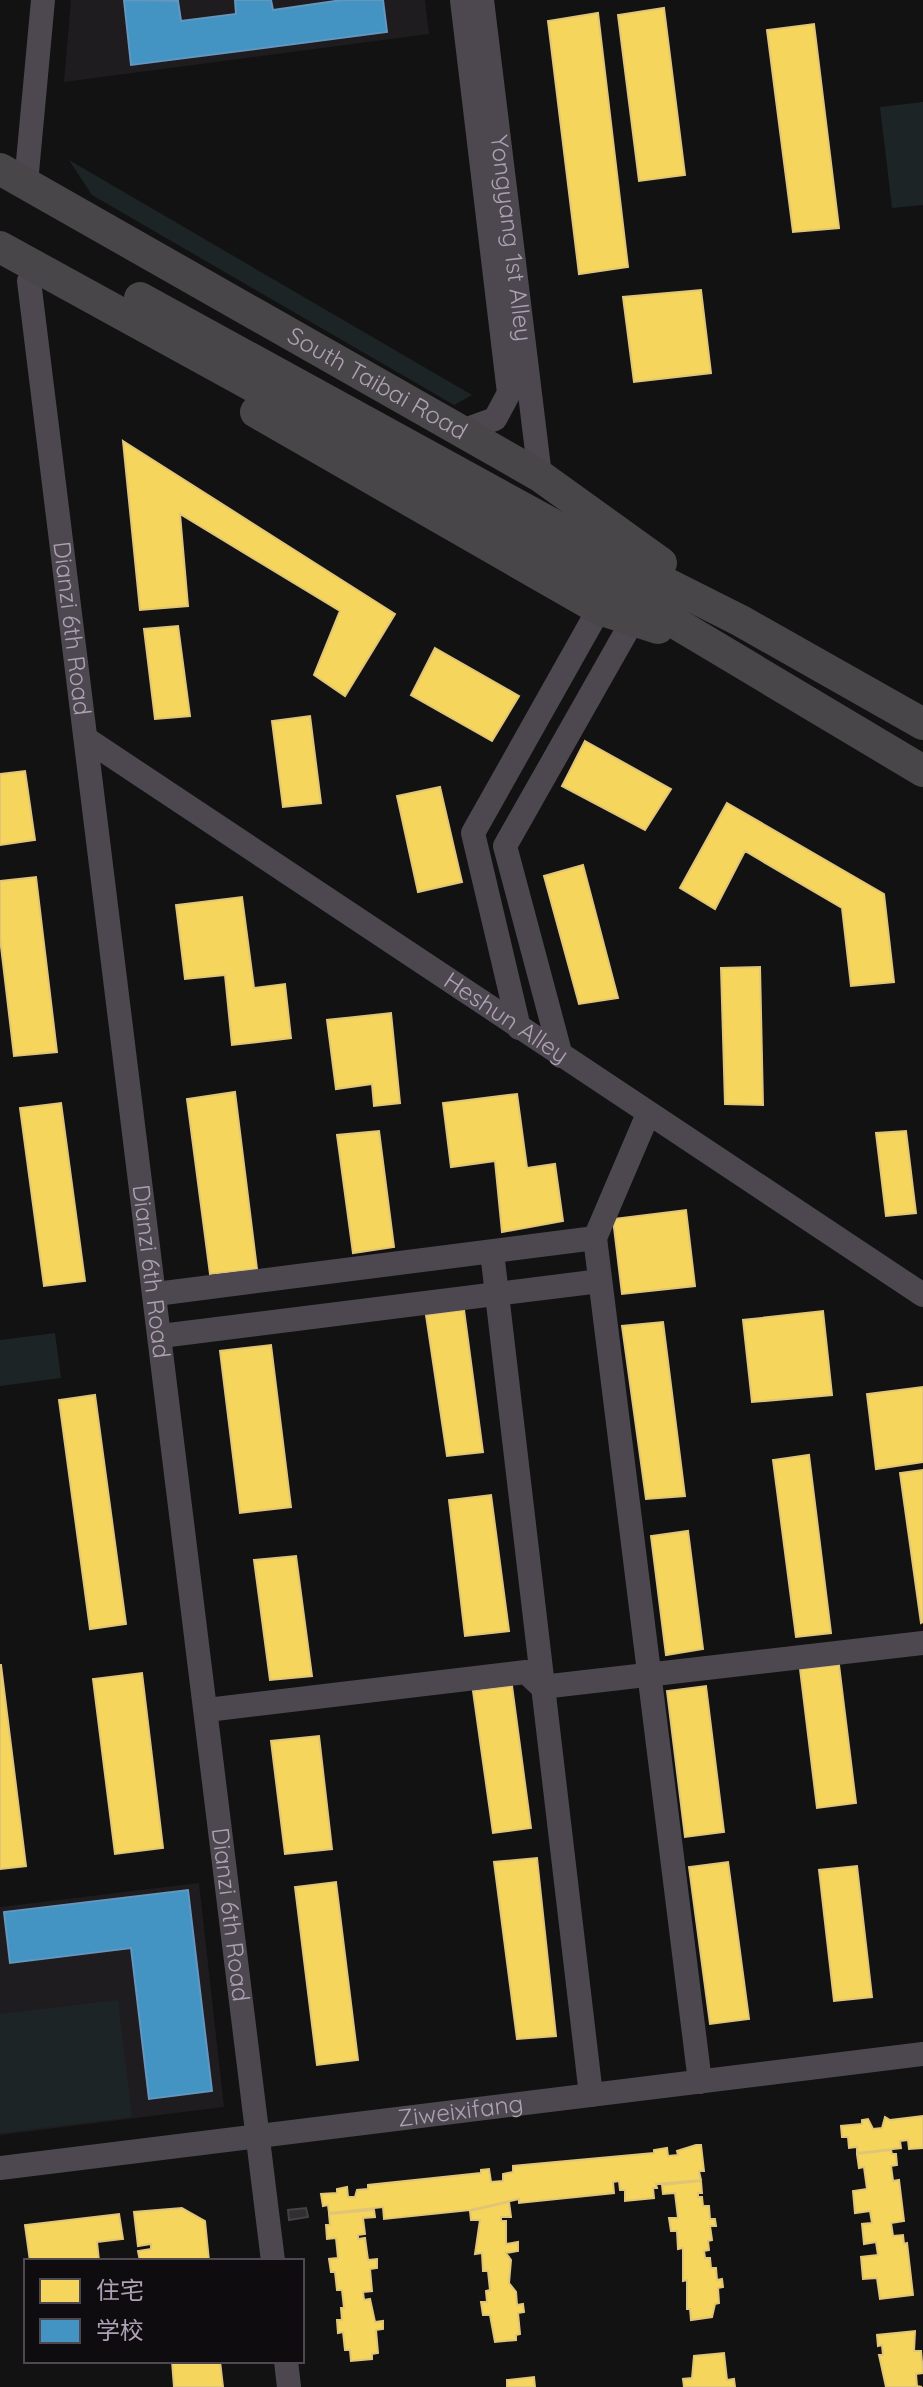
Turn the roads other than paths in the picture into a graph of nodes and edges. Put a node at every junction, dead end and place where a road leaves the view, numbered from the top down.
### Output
1 (43, 0) edge
2 (462, 0) edge
3 (482, 0) edge
4 (13, 176) edge
5 (0, 222) edge
6 (0, 247) edge
7 (0, 265) edge
8 (29, 281) junction
9 (459, 432) junction
10 (540, 476) junction
11 (586, 556) junction
12 (599, 609) junction
13 (633, 620) junction
14 (741, 621) junction
15 (710, 646) junction
16 (923, 724) edge
17 (88, 740) junction
18 (923, 771) edge
19 (519, 1028) junction
20 (561, 1056) junction
21 (648, 1114) junction
22 (595, 1238) junction
23 (492, 1252) junction
24 (600, 1281) junction
25 (156, 1294) junction
26 (497, 1294) junction
27 (923, 1295) edge
28 (161, 1336) junction
29 (923, 1643) edge
30 (648, 1675) junction
31 (542, 1687) junction
32 (207, 1710) junction
33 (923, 2054) edge
34 (700, 2082) junction
35 (591, 2095) junction
36 (257, 2136) junction
37 (0, 2168) edge
38 (273, 2259) edge
39 (286, 2363) edge
40 (289, 2387) edge

1 - 4 street
2 - 9 street, Yongyang 1st Alley
3 - 10 street, Yongyang 1st Alley
4 - 9 main road, South Taibai Road
5 - 11 main road, South Taibai Road
6 - 11 main road, South Taibai Road
7 - 8 main road, South Taibai Road
8 - 12 main road, South Taibai Road
8 - 17 street, Dianzi 6th Road
9 - 10 main road, South Taibai Road
10 - 14 main road, South Taibai Road
11 - 14 main road, South Taibai Road
11 - 15 main road, South Taibai Road
12 - 13 main road, South Taibai Road
12 - 19 street
13 - 15 main road, South Taibai Road
13 - 20 street
14 - 16 main road, South Taibai Road
15 - 18 main road, South Taibai Road
17 - 19 street, Heshun Alley
17 - 25 street, Dianzi 6th Road
19 - 20 street, Heshun Alley
20 - 21 street, Heshun Alley
21 - 22 street
21 - 27 street, Heshun Alley
22 - 23 street
22 - 24 street
23 - 25 street
23 - 26 street
24 - 26 street
24 - 30 street
25 - 28 street, Dianzi 6th Road
26 - 28 street
26 - 31 street
28 - 32 street, Dianzi 6th Road
29 - 30 street
30 - 31 street
30 - 34 street
31 - 32 street
31 - 35 street
32 - 36 street, Dianzi 6th Road
33 - 34 street, Ziweixifang
34 - 35 street, Ziweixifang
35 - 36 street, Ziweixifang
36 - 37 street, Ziweixifang
36 - 38 street, Dianzi 6th Road
39 - 40 street

